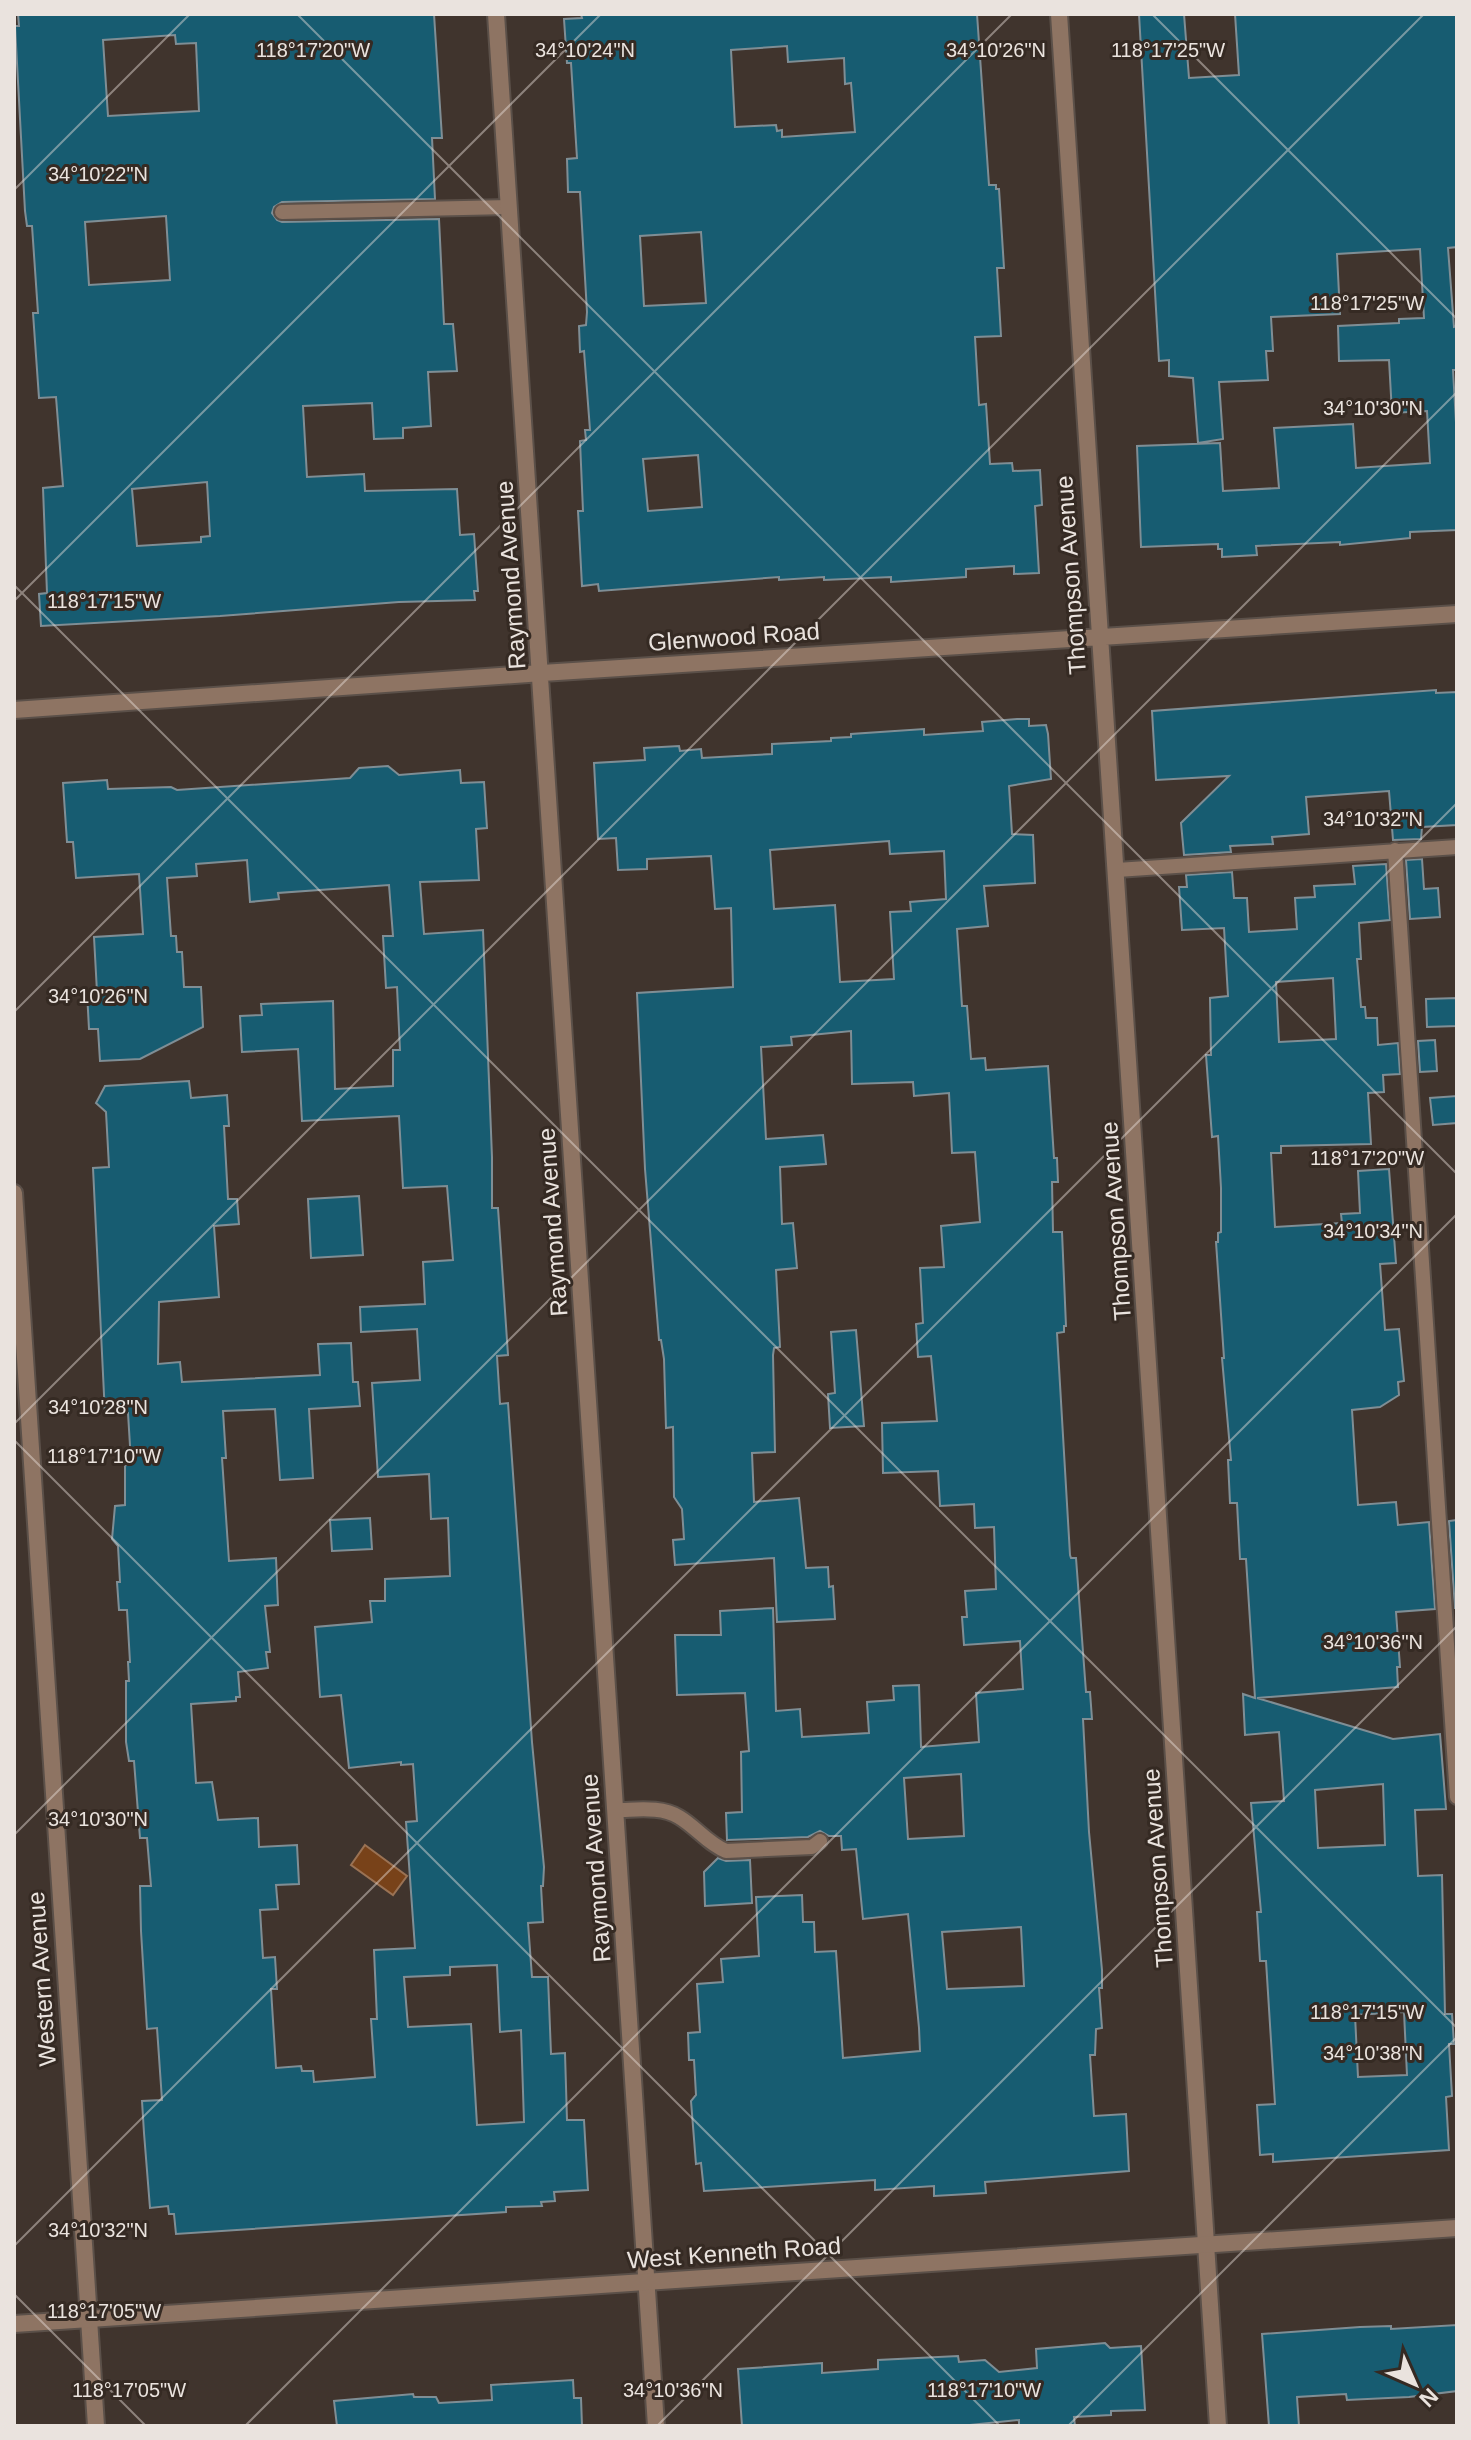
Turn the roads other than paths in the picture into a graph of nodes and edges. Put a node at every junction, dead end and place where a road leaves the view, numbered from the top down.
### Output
1 (496, 14) edge
2 (1059, 14) edge
3 (509, 207) junction
4 (282, 212) dead end
5 (1457, 614) edge
6 (1099, 638) junction
7 (542, 673) junction
8 (14, 710) edge
9 (1457, 847) edge
10 (1395, 850) junction
11 (1117, 870) junction
12 (14, 1193) edge
13 (1457, 1797) edge
14 (616, 1810) junction
15 (820, 1841) dead end
16 (1457, 2228) edge
17 (1206, 2243) junction
18 (647, 2283) junction
19 (89, 2319) junction
20 (14, 2324) edge
21 (96, 2426) edge
22 (656, 2426) edge
23 (1218, 2426) edge

1 - 3 street, Raymond Avenue
2 - 6 street, Thompson Avenue
3 - 4 lane
3 - 7 street, Raymond Avenue
5 - 6 street, Glenwood Road
6 - 7 street, Glenwood Road
6 - 11 street, Thompson Avenue
7 - 8 street, Glenwood Road
7 - 14 street, Raymond Avenue
9 - 10 lane
10 - 11 lane
10 - 13 lane
11 - 17 street, Thompson Avenue
12 - 19 street, Western Avenue
14 - 15 lane
14 - 18 street, Raymond Avenue
16 - 17 street, West Kenneth Road
17 - 18 street, West Kenneth Road
17 - 23 street, Thompson Avenue
18 - 19 street, West Kenneth Road
18 - 22 street, Raymond Avenue
19 - 20 street, West Kenneth Road
19 - 21 street, Western Avenue

